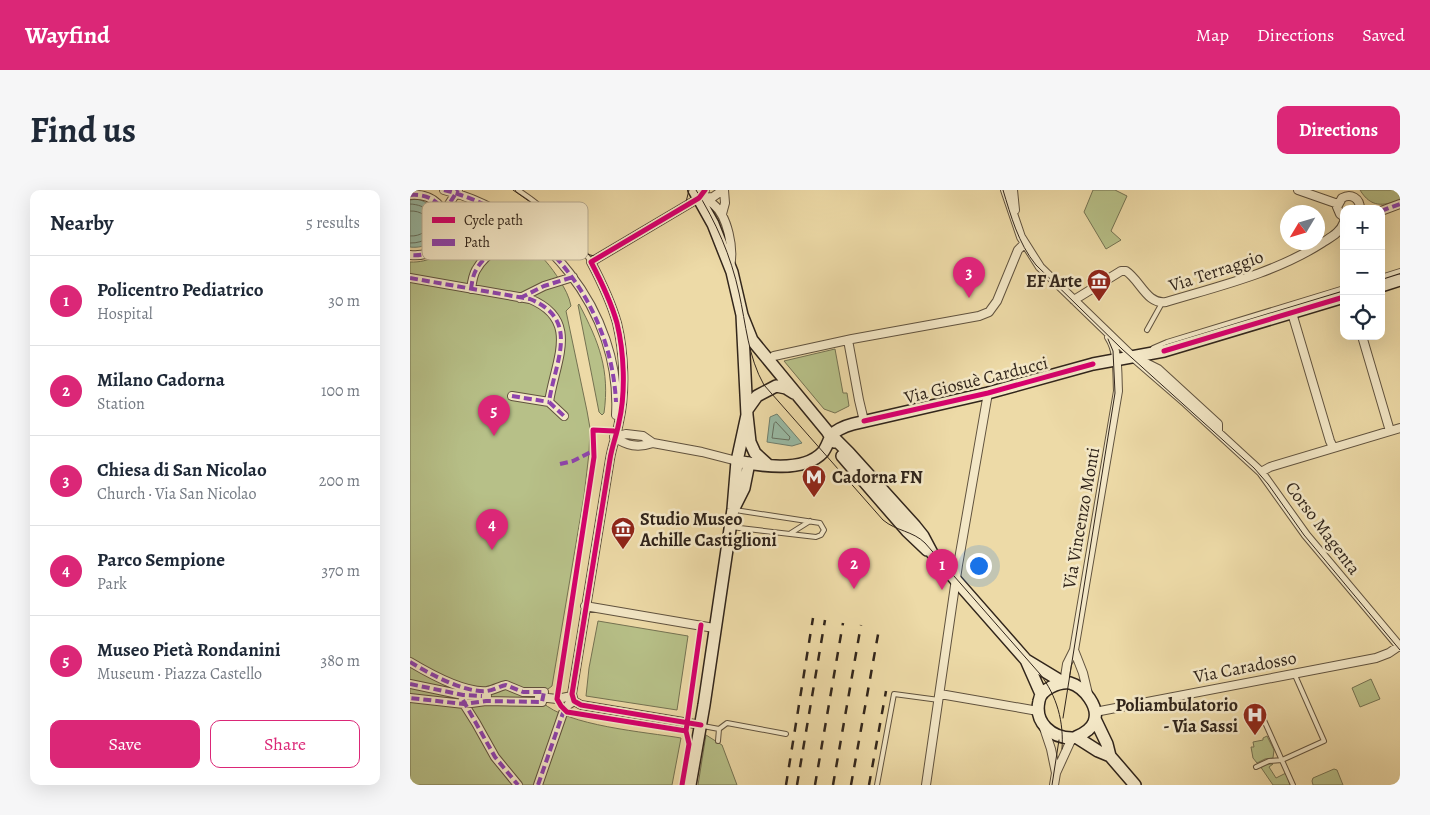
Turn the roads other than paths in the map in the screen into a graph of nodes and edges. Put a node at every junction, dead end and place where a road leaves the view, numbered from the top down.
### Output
1 (444, 190) edge
2 (518, 190) edge
3 (723, 190) edge
4 (1005, 190) edge
5 (1013, 190) edge
6 (1298, 190) edge
7 (419, 192) edge
8 (457, 192) edge
9 (700, 193) edge
10 (1346, 193) edge
11 (410, 195) edge
12 (436, 202) edge
13 (479, 202) edge
14 (535, 202) edge
15 (1338, 204) junction
16 (1400, 204) edge
17 (1359, 205) edge
18 (1385, 210) edge
19 (1340, 213) edge
20 (722, 214) junction
21 (1015, 222) junction
22 (1340, 232) edge
23 (1024, 244) junction
24 (588, 258) edge
25 (484, 260) edge
26 (559, 260) edge
27 (591, 262) junction
28 (730, 267) junction
29 (1400, 271) edge
30 (573, 276) junction
31 (1385, 276) edge
32 (410, 278) edge
33 (1400, 280) edge
34 (1385, 285) edge
35 (471, 289) junction
36 (1340, 290) edge
37 (520, 298) junction
38 (1340, 299) edge
39 (1074, 300) junction
40 (1162, 303) junction
41 (1291, 309) junction
42 (742, 315) junction
43 (1102, 328) junction
44 (1147, 330) dead end
45 (848, 340) junction
46 (1363, 340) edge
47 (774, 356) dead end
48 (1134, 358) junction
49 (1116, 361) junction
50 (988, 392) junction
51 (512, 396) dead end
52 (549, 402) junction
53 (805, 405) junction
54 (747, 412) junction
55 (564, 416) dead end
56 (864, 421) junction
57 (1400, 428) edge
58 (1390, 431) junction
59 (1218, 432) junction
60 (831, 435) junction
61 (614, 437) junction
62 (1333, 447) junction
63 (737, 460) junction
64 (749, 463) junction
65 (767, 464) junction
66 (1261, 472) junction
67 (733, 510) junction
68 (810, 522) junction
69 (730, 527) junction
70 (790, 534) junction
71 (957, 582) junction
72 (585, 606) junction
73 (714, 628) junction
74 (1399, 647) edge
75 (1074, 650) junction
76 (1026, 660) junction
77 (410, 662) edge
78 (1294, 673) junction
79 (1064, 683) junction
80 (410, 684) edge
81 (500, 686) junction
82 (1041, 694) junction
83 (502, 696) junction
84 (1088, 696) junction
85 (542, 697) junction
86 (940, 697) junction
87 (410, 698) edge
88 (573, 699) junction
89 (463, 700) junction
90 (1038, 711) junction
91 (1095, 715) junction
92 (1250, 720) dead end
93 (701, 725) junction
94 (1043, 725) junction
95 (719, 729) junction
96 (786, 734) dead end
97 (1074, 738) junction
98 (718, 741) dead end
99 (1110, 756) junction
100 (1282, 760) junction
101 (1256, 767) dead end
102 (1056, 773) junction
103 (518, 785) edge
104 (538, 785) edge
105 (690, 785) edge
106 (878, 785) edge
107 (926, 785) edge
108 (1054, 785) edge
109 (1135, 785) edge
110 (1293, 785) edge

1 - 8 street
2 - 14 lane
3 - 9 street
3 - 20 street
4 - 21 street
5 - 21 street
6 - 15 street
7 - 11 street
7 - 12 street
8 - 13 street
9 - 20 street
9 - 27 street
9 - 28 street
10 - 15 street
10 - 17 street
15 - 19 street
16 - 18 street
20 - 28 street
21 - 23 street
22 - 40 street, Via Terraggio
23 - 39 street
23 - 45 street
24 - 27 lane
25 - 35 street
26 - 30 street
27 - 61 street
28 - 42 street
29 - 31 lane
30 - 37 street
30 - 61 street
32 - 35 street
33 - 34 street
35 - 37 street
36 - 41 lane
37 - 52 street
38 - 41 street
39 - 40 street, Via Terraggio
39 - 43 street
40 - 44 lane
41 - 48 street
41 - 62 street
42 - 53 street
42 - 54 street
43 - 48 street
43 - 49 street, Via Vincenzo Monti
45 - 47 street
45 - 56 street
46 - 58 street
48 - 49 street, Via Giosuè Carducci
48 - 59 street, Corso Magenta
48 - 59 street, Corso Magenta
49 - 50 street, Via Giosuè Carducci
49 - 75 street, Via Vincenzo Monti
50 - 56 street, Via Giosuè Carducci
50 - 71 street
51 - 52 street
52 - 55 street
53 - 54 street
53 - 60 street
54 - 63 street
54 - 65 street
56 - 60 street, Via Giosuè Carducci
57 - 58 street
58 - 62 street
59 - 66 street, Corso Magenta
60 - 65 street
60 - 71 street
61 - 63 street
61 - 72 street
62 - 66 street
63 - 64 street
63 - 67 street
64 - 65 street
64 - 67 street
66 - 74 street, Corso Magenta
67 - 68 lane
67 - 69 street
68 - 70 lane
68 - 70 lane
69 - 70 lane
69 - 73 street
71 - 76 street
71 - 86 street
72 - 73 street
72 - 88 street
73 - 93 street
74 - 78 street, Via Caradosso
75 - 79 street, Via Vincenzo Monti
75 - 84 street
76 - 79 street
76 - 82 street
77 - 81 street
78 - 91 street, Via Caradosso
78 - 100 lane
79 - 82 street
79 - 84 street
80 - 89 street
81 - 83 street
81 - 85 street
82 - 90 street
83 - 85 street
83 - 89 street
84 - 91 street
85 - 88 street
85 - 89 street
86 - 90 street
86 - 106 lane
86 - 107 street
87 - 89 street
88 - 93 street
88 - 104 street
89 - 103 street
90 - 94 street
91 - 97 street
91 - 99 street
92 - 100 lane
93 - 95 lane
93 - 105 street
94 - 97 street
94 - 102 street
95 - 96 lane
95 - 98 lane
97 - 99 street
97 - 102 street
99 - 109 street
100 - 101 lane
100 - 110 lane
102 - 108 street

